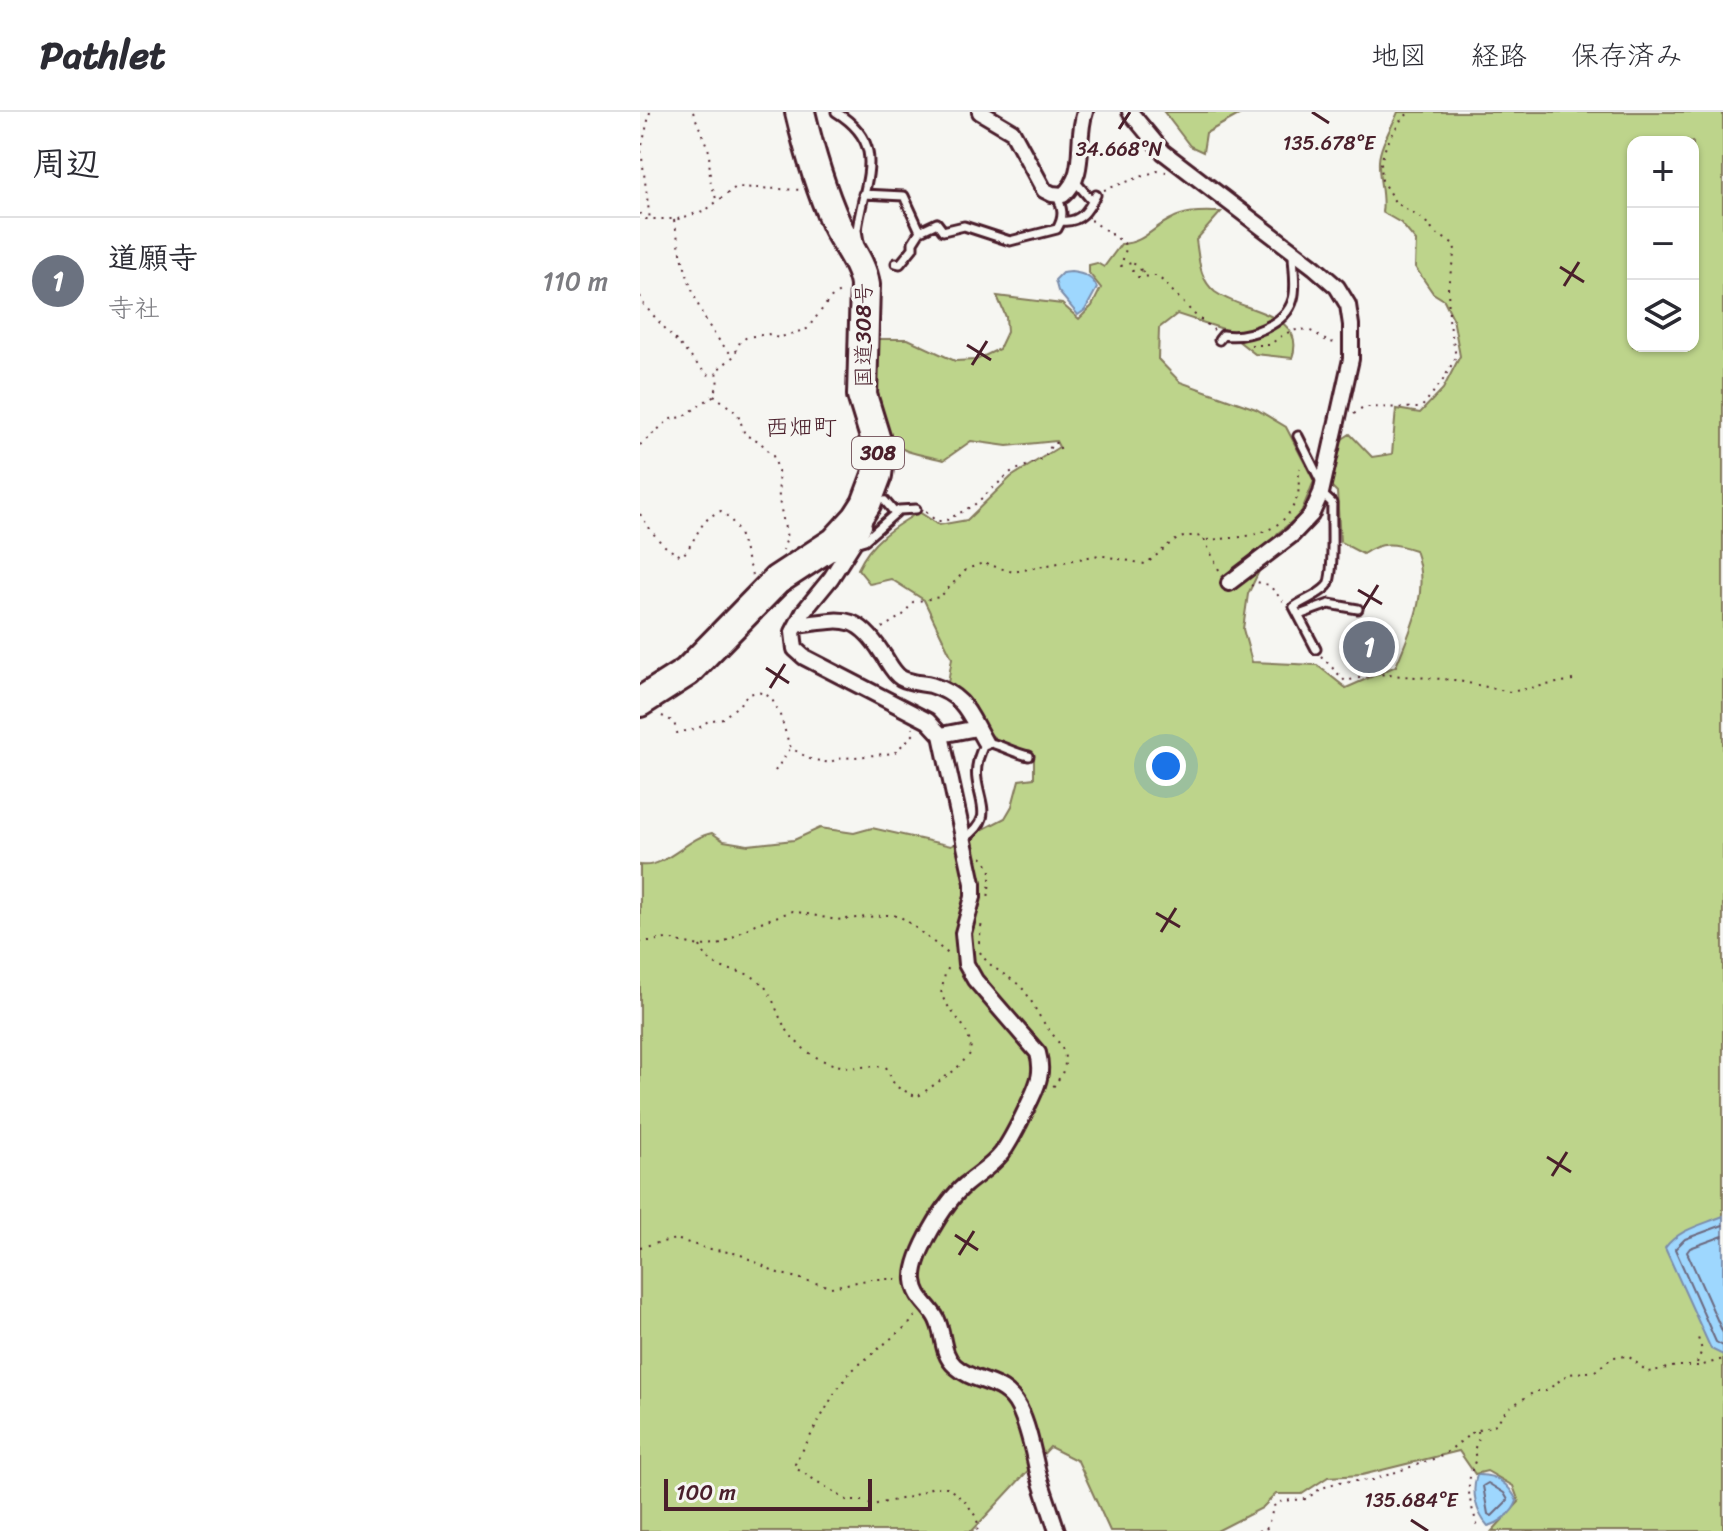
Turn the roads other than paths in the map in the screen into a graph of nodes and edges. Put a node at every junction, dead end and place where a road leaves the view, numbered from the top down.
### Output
1 (800, 112) edge
2 (836, 112) edge
3 (980, 112) edge
4 (1085, 112) edge
5 (1130, 112) edge
6 (1075, 181) junction
7 (863, 194) junction
8 (1057, 195) junction
9 (1062, 221) junction
10 (920, 231) junction
11 (1293, 251) junction
12 (896, 263) dead end
13 (852, 278) junction
14 (1221, 338) road end
15 (1298, 436) dead end
16 (1321, 488) junction
17 (875, 503) junction
18 (916, 509) road end
19 (895, 513) junction
20 (853, 543) junction
21 (1229, 583) road end
22 (1358, 609) dead end
23 (1299, 615) junction
24 (797, 625) junction
25 (1316, 649) road end
26 (649, 708) edge
27 (977, 728) junction
28 (941, 735) junction
29 (985, 742) junction
30 (1029, 756) dead end
31 (965, 842) junction
32 (1057, 1531) edge

1 - 13 highway, 国道308号 / 308
2 - 7 lane
3 - 8 street
4 - 6 street
5 - 11 street
6 - 8 street
6 - 9 lane
7 - 10 lane
7 - 13 lane
8 - 9 lane
9 - 10 lane
10 - 12 lane
11 - 14 lane
11 - 16 street
13 - 17 highway, 国道308号 / 308
15 - 16 lane
16 - 21 street
16 - 23 lane
17 - 19 lane
17 - 20 street
17 - 26 highway, 国道308号 / 308
18 - 19 lane
19 - 20 lane
20 - 24 street
22 - 23 lane
23 - 25 lane
24 - 27 street
24 - 28 street
27 - 28 street
27 - 29 street
28 - 31 street
29 - 30 lane
29 - 31 lane
31 - 32 street

